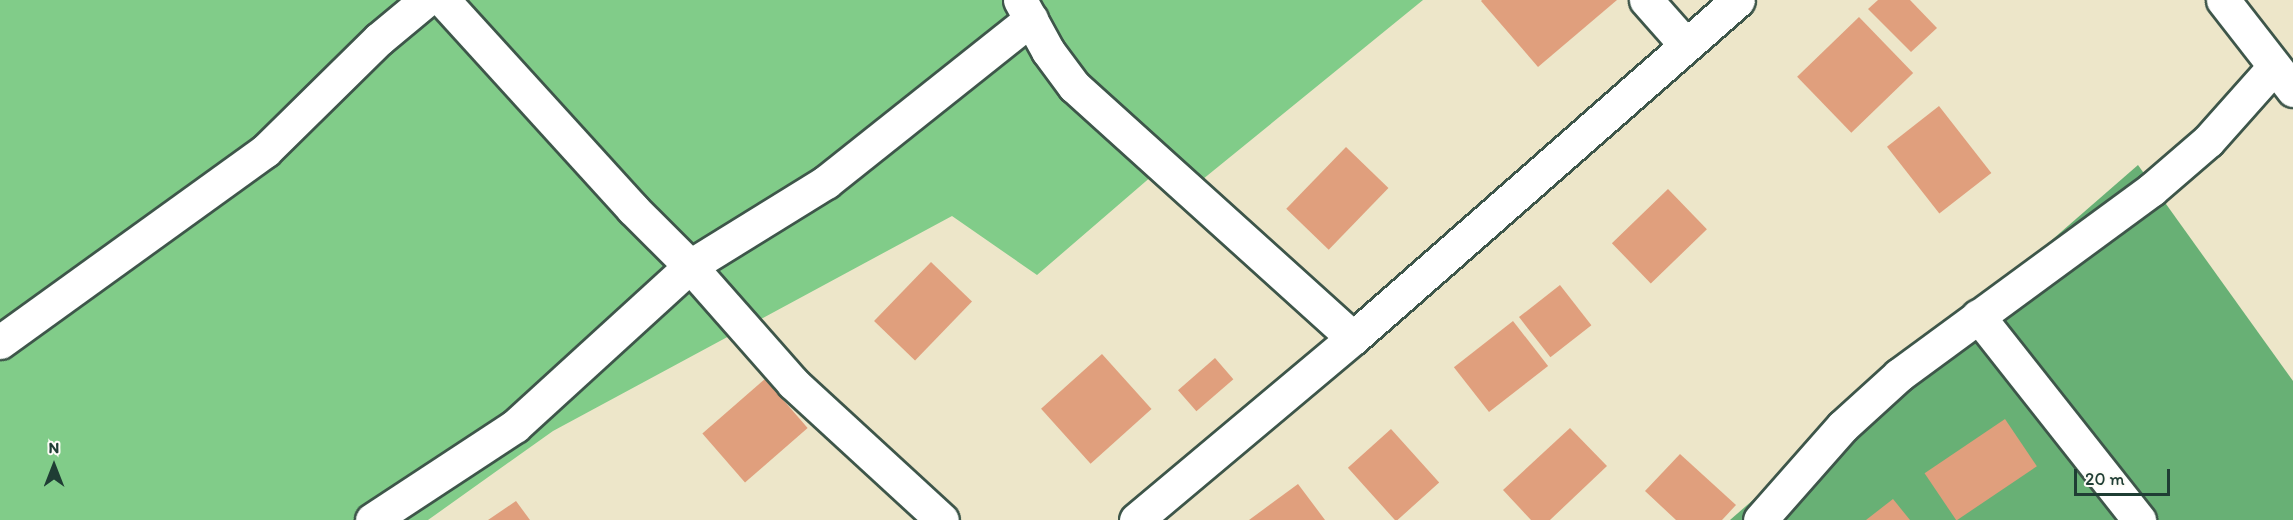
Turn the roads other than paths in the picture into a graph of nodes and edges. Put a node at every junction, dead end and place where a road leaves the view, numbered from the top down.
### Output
1 (426, 0) edge
2 (443, 0) edge
3 (1646, 0) edge
4 (1738, 0) edge
5 (2223, 0) edge
6 (1026, 10) edge
7 (1685, 44) junction
8 (2288, 83) edge
9 (690, 266) junction
10 (1978, 316) junction
11 (1353, 339) junction
12 (0, 342) edge
13 (372, 520) edge
14 (942, 520) edge
15 (1136, 520) edge
16 (1760, 520) edge
17 (2139, 520) edge

1 - 12 street
2 - 9 street
3 - 7 street
4 - 7 street
5 - 8 street
6 - 9 street
6 - 11 street
7 - 11 street
8 - 10 street
9 - 13 street
9 - 14 street
10 - 16 street
10 - 17 street
11 - 15 street

